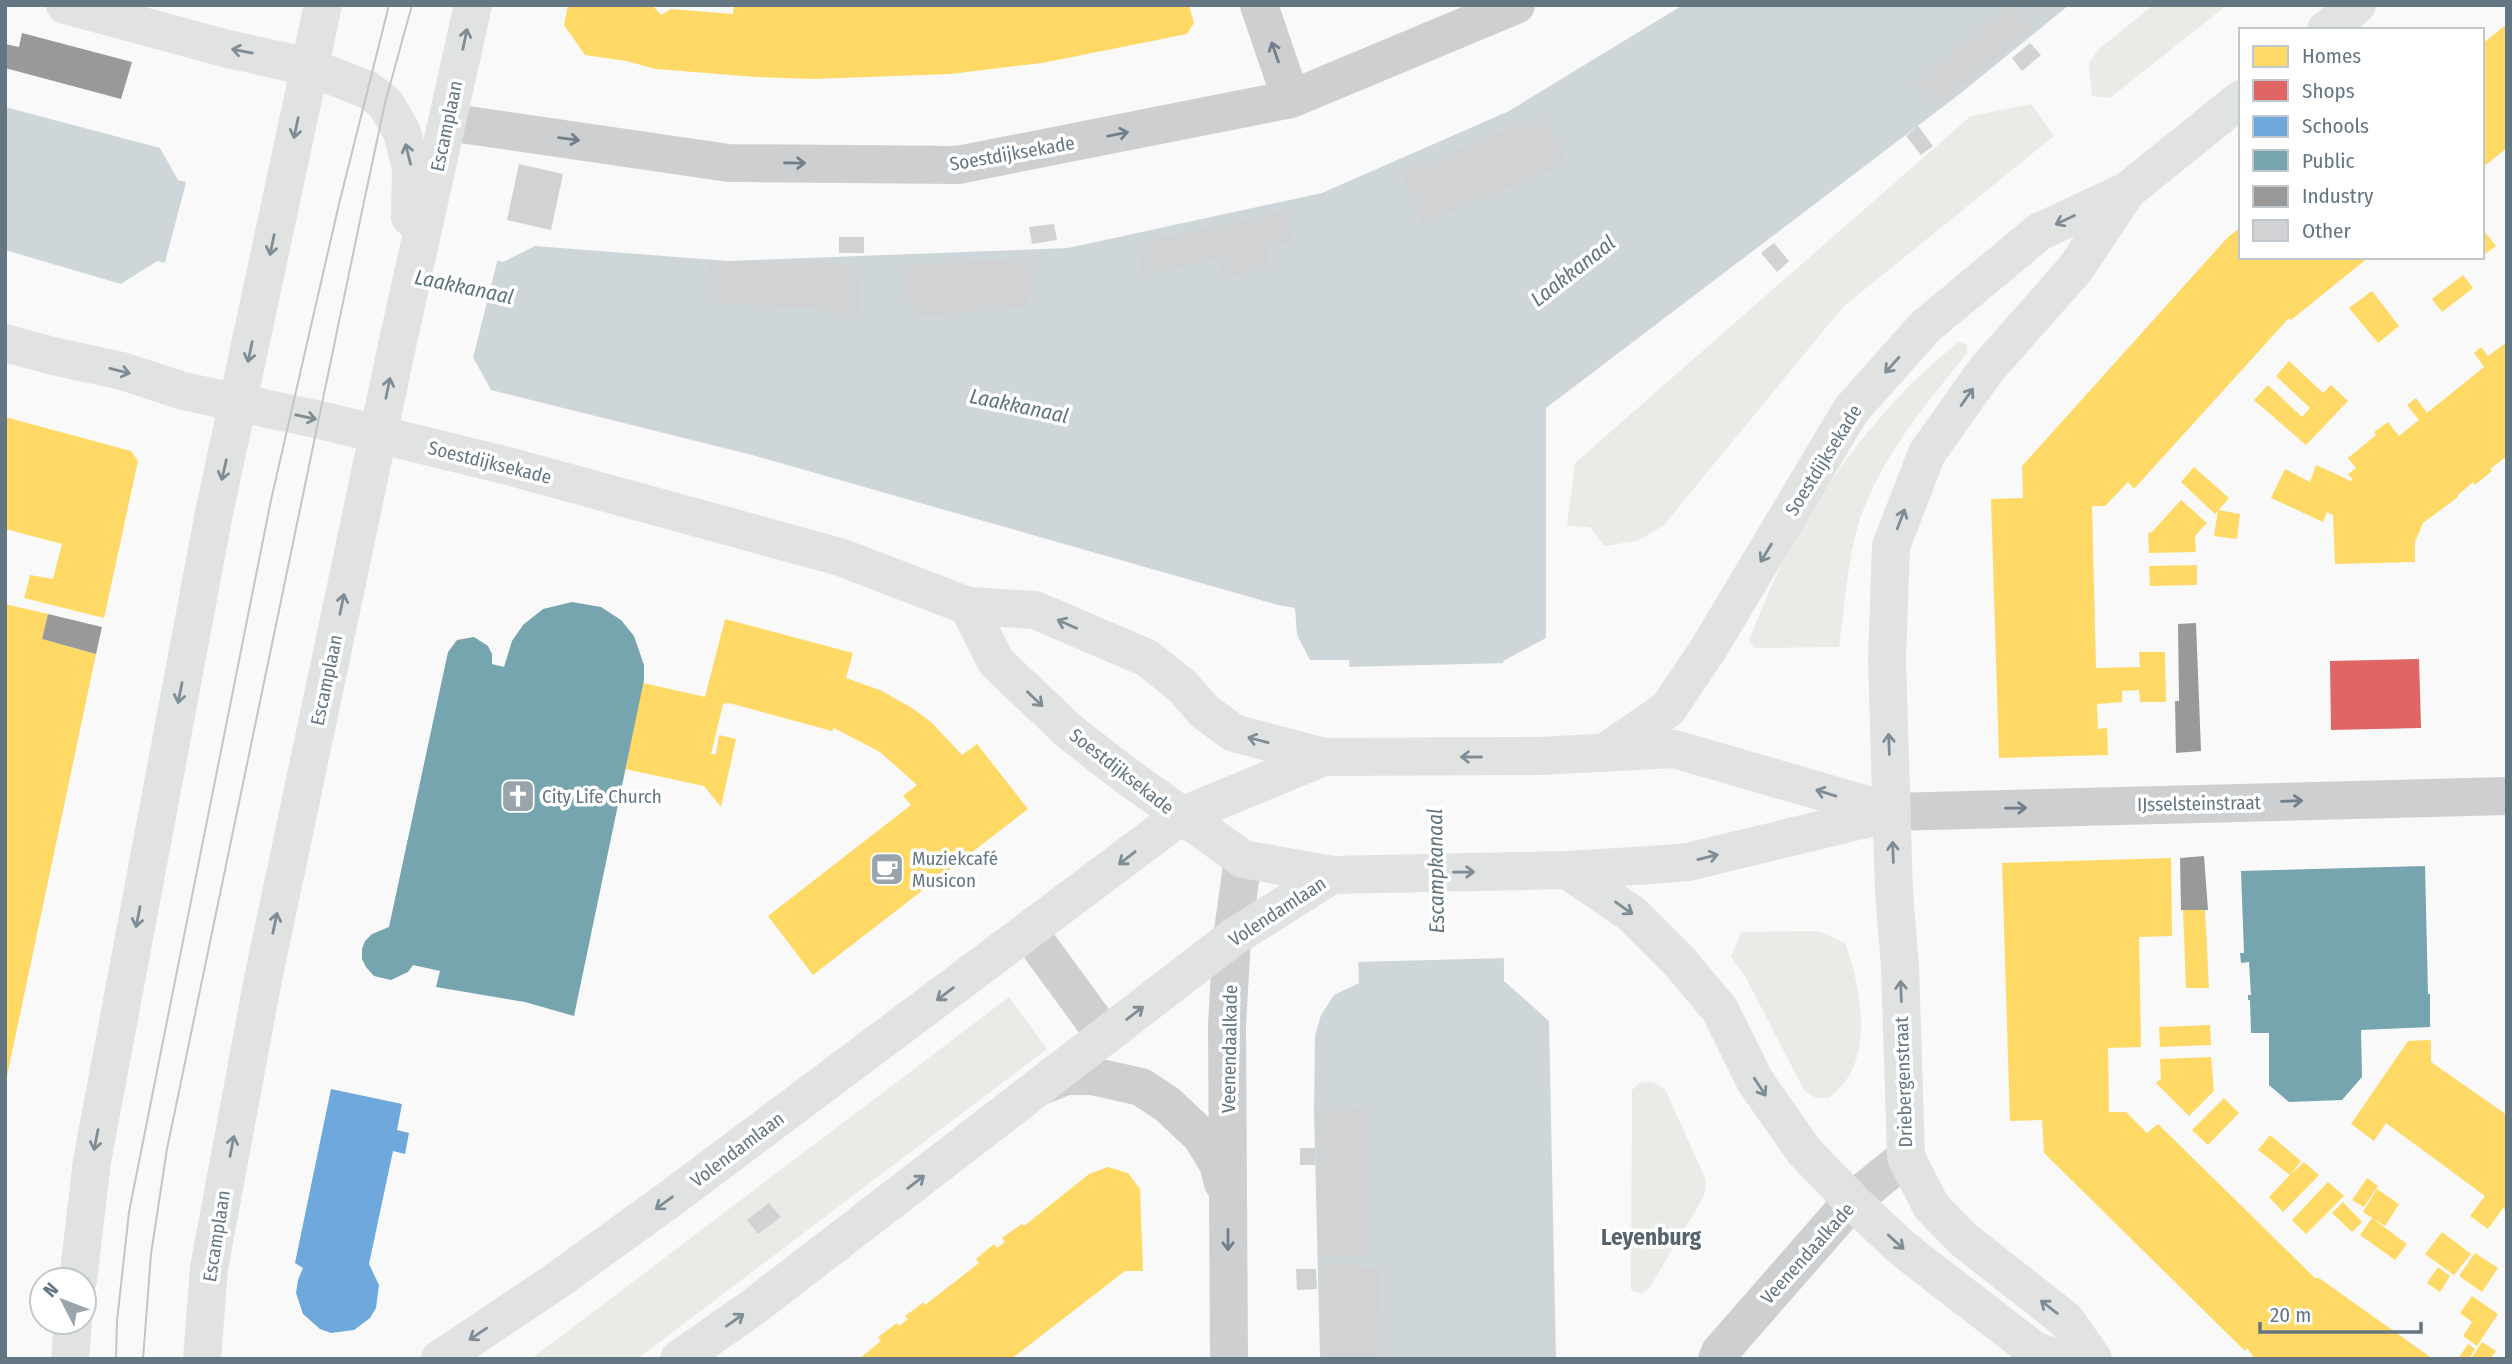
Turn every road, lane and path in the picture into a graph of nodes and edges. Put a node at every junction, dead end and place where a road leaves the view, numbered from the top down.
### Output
1 (65, 5) edge
2 (323, 5) edge
3 (473, 5) edge
4 (1259, 5) edge
5 (1516, 5) edge
6 (2357, 5) edge
7 (2328, 28) edge
8 (309, 67) junction
9 (1291, 99) junction
10 (2239, 101) edge
11 (447, 122) junction
12 (2127, 191) junction
13 (417, 223) junction
14 (5, 343) edge
15 (239, 404) junction
16 (379, 434) junction
17 (968, 606) junction
18 (1603, 754) junction
19 (1333, 757) junction
20 (2507, 796) edge
21 (1892, 812) junction
22 (1181, 816) junction
23 (1244, 859) junction
24 (1554, 870) junction
25 (1339, 875) junction
26 (1028, 932) junction
27 (1232, 938) junction
28 (1105, 1037) junction
29 (1040, 1087) junction
30 (1141, 1087) joint
31 (1906, 1157) junction
32 (1228, 1199) junction
33 (1852, 1201) junction
34 (80, 1266) edge
35 (72, 1336) edge
36 (70, 1359) edge
37 (202, 1359) edge
38 (440, 1359) edge
39 (679, 1359) edge
40 (1228, 1359) edge
41 (1717, 1359) edge
42 (2057, 1359) edge
43 (2093, 1359) edge

8 -> 1 street
2 - 8 street
11 -> 3 street, Escamplaan
9 -> 4 street
5 - 9 street, Soestdijksekade
6 - 7 street
13 -> 8 street
8 -> 15 street
11 -> 9 street, Soestdijksekade
10 - 12 street, Soestdijksekade
11 - 13 street, Escamplaan
12 -> 18 street, Soestdijksekade
21 -> 12 street, Soestdijksekade
16 -> 13 street, Escamplaan
14 -> 15 street, Soestdijksekade
15 -> 16 street, Soestdijksekade
15 -> 34 street
16 - 17 street, Soestdijksekade
37 -> 16 street, Escamplaan
19 -> 17 street, Soestdijksekade
17 -> 22 street, Soestdijksekade
18 -> 19 street, Soestdijksekade
21 -> 18 street, Soestdijksekade
19 - 22 street, Soestdijksekade
21 -> 20 street, IJsselsteinstraat
24 -> 21 street
31 -> 21 street, Driebergenstraat
22 - 23 street, Volendamlaan
22 -> 26 street, Volendamlaan
23 - 25 street, Volendamlaan
23 - 27 street, Veenendaalkade
25 -> 24 street
24 -> 33 street
25 - 27 street, Volendamlaan
26 - 28 street
26 -> 38 street, Volendamlaan
28 -> 27 street, Volendamlaan
27 - 32 street, Veenendaalkade
28 - 29 street, Volendamlaan
29 - 30 street, Volendamlaan
39 -> 29 street, Volendamlaan
30 - 32 street, Veenendaalkade
31 - 33 street, Veenendaalkade
43 -> 31 street, Driebergenstraat
32 -> 40 street, Veenendaalkade
33 - 41 street, Veenendaalkade
33 -> 42 street
35 - 36 street

